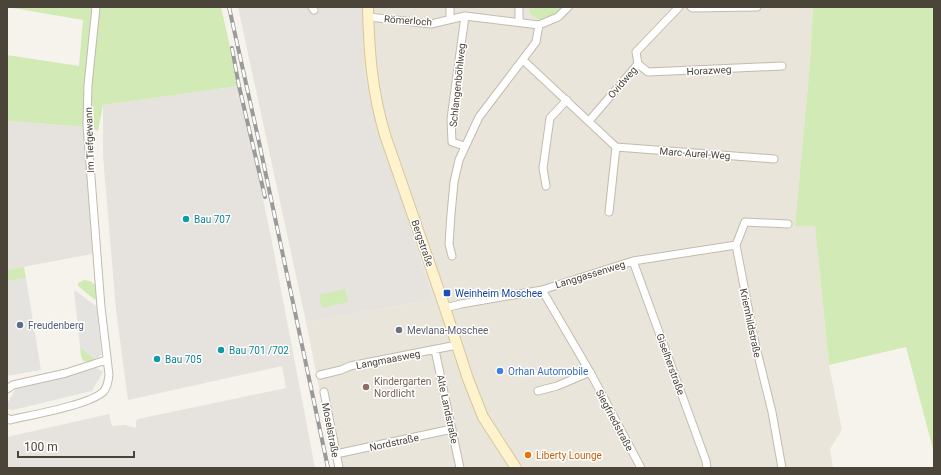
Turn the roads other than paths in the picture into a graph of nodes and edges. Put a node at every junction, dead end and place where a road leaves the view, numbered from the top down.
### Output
1 (96, 7) edge
2 (450, 7) edge
3 (519, 7) edge
4 (568, 7) edge
5 (679, 7) edge
6 (691, 7) edge
7 (757, 7) edge
8 (369, 12) edge
9 (465, 16) junction
10 (450, 18) junction
11 (519, 22) junction
12 (539, 25) junction
13 (523, 60) junction
14 (638, 64) junction
15 (782, 66) dead end
16 (567, 100) junction
17 (589, 121) junction
18 (464, 146) junction
19 (616, 147) junction
20 (774, 158) dead end
21 (546, 186) dead end
22 (609, 212) dead end
23 (788, 224) dead end
24 (736, 245) junction
25 (452, 256) dead end
26 (633, 261) junction
27 (542, 290) junction
28 (445, 308) junction
29 (457, 345) junction
30 (435, 350) junction
31 (106, 360) junction
32 (590, 372) junction
33 (320, 375) dead end
34 (7, 389) edge
35 (538, 391) dead end
36 (324, 392) dead end
37 (8, 420) edge
38 (452, 429) junction
39 (336, 454) junction
40 (338, 468) edge
41 (460, 468) edge
42 (516, 468) edge
43 (641, 468) edge
44 (707, 468) edge
45 (782, 468) edge

1 - 31 street, Im Tiefgewann
2 - 10 street
3 - 11 street
4 - 12 street
5 - 14 street, Ovidweg
6 - 7 street
8 - 10 street, Römerloch
8 - 28 main road, Bergstraße
9 - 10 street, Römerloch
9 - 11 street, Römerloch
9 - 18 street, Schlangenböhlweg
11 - 12 street, Römerloch
12 - 13 street
13 - 16 street
13 - 18 street
14 - 15 street, Horazweg
14 - 17 street, Ovidweg
16 - 17 street
16 - 21 street
17 - 19 street
18 - 25 street
19 - 20 street, Marc-Aurel-Weg
19 - 22 street
23 - 24 street
24 - 26 street, Langgassenweg
24 - 45 street, Kriemhildstraße
26 - 27 street, Langgassenweg
26 - 44 street, Giselherstraße
27 - 28 street, Langgassenweg
27 - 32 street, Siegfriedstraße
28 - 29 main road, Bergstraße
29 - 30 street, Langmaasweg
29 - 42 main road, Bergstraße
30 - 33 street, Langmaasweg
30 - 38 street, Alte Landstraße
31 - 34 street
31 - 37 street, Im Tiefgewann
32 - 35 street
32 - 43 street, Siegfriedstraße
36 - 39 street, Moselstraße
38 - 39 street, Nordstraße
38 - 41 street, Alte Landstraße
39 - 40 street, Moselstraße

